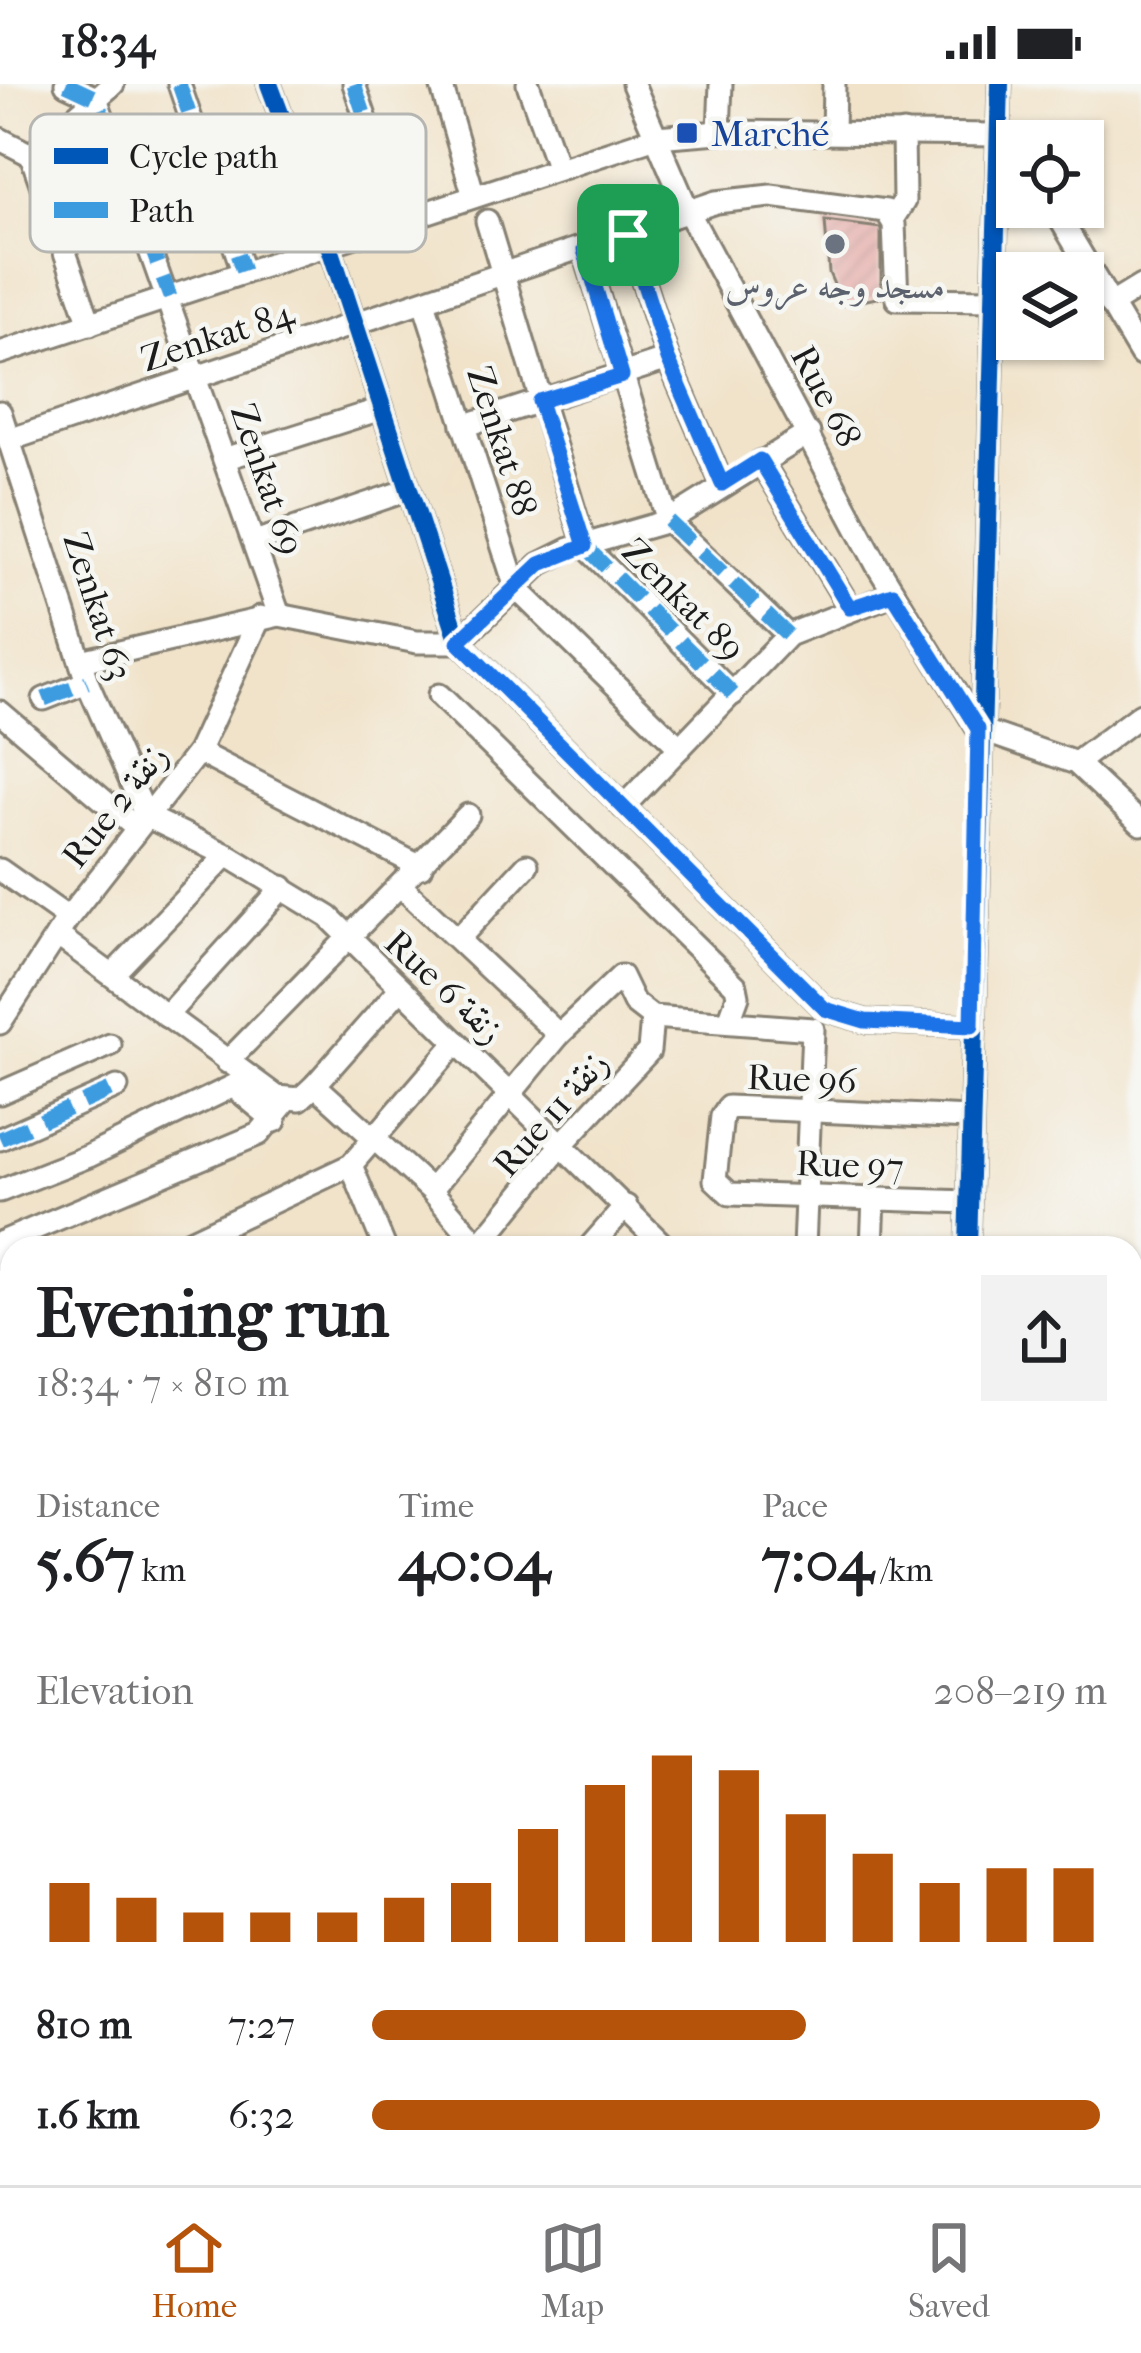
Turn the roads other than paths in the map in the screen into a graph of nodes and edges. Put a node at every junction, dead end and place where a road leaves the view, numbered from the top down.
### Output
1 (66, 84) edge
2 (179, 84) edge
3 (269, 84) edge
4 (354, 84) edge
5 (442, 84) edge
6 (528, 84) edge
7 (633, 84) edge
8 (721, 84) edge
9 (834, 84) edge
10 (1000, 84) edge
11 (105, 91) edge
12 (78, 114) edge
13 (189, 114) edge
14 (280, 114) edge
15 (364, 114) edge
16 (1003, 120) edge
17 (719, 132) junction
18 (832, 132) junction
19 (903, 134) junction
20 (656, 137) junction
21 (0, 139) edge
22 (996, 148) edge
23 (30, 154) edge
24 (557, 166) junction
25 (473, 193) junction
26 (426, 209) edge
27 (689, 213) junction
28 (893, 218) junction
29 (487, 221) dead end
30 (1065, 228) edge
31 (628, 235) junction
32 (584, 250) junction
33 (65, 252) edge
34 (156, 252) edge
35 (236, 252) edge
36 (299, 252) edge
37 (331, 252) edge
38 (243, 271) junction
39 (504, 276) junction
40 (1141, 286) edge
41 (170, 296) junction
42 (996, 300) joint
43 (424, 302) junction
44 (1111, 305) junction
45 (90, 324) junction
46 (355, 325) junction
47 (0, 352) edge
48 (1141, 355) edge
49 (668, 359) junction
50 (198, 375) junction
51 (622, 376) junction
52 (539, 401) junction
53 (381, 409) junction
54 (0, 412) edge
55 (463, 426) junction
56 (809, 433) junction
57 (9, 440) junction
58 (226, 458) junction
59 (760, 460) junction
60 (722, 484) junction
61 (408, 490) junction
62 (668, 521) junction
63 (255, 542) junction
64 (585, 546) junction
65 (516, 588) junction
66 (893, 594) junction
67 (850, 608) junction
68 (269, 616) junction
69 (788, 635) junction
70 (458, 642) junction
71 (84, 672) junction
72 (733, 694) junction
73 (439, 695) dead end
74 (44, 699) dead end
75 (0, 712) edge
76 (1141, 714) edge
77 (978, 729) junction
78 (680, 748) junction
79 (198, 752) junction
80 (1076, 763) junction
81 (623, 807) junction
82 (468, 815) dead end
83 (141, 822) junction
84 (1141, 824) edge
85 (227, 855) junction
86 (527, 865) dead end
87 (421, 867) junction
88 (0, 870) edge
89 (283, 887) junction
90 (402, 887) junction
91 (62, 926) junction
92 (345, 936) junction
93 (459, 938) junction
94 (112, 974) junction
95 (399, 990) junction
96 (166, 1016) junction
97 (652, 1018) junction
98 (730, 1021) junction
99 (0, 1023) edge
100 (972, 1026) junction
101 (559, 1035) junction
102 (458, 1042) junction
103 (110, 1046) dead end
104 (227, 1062) junction
105 (241, 1084) junction
106 (315, 1085) junction
107 (117, 1088) dead end
108 (509, 1092) junction
109 (0, 1093) edge
110 (809, 1110) junction
111 (280, 1111) junction
112 (970, 1118) junction
113 (0, 1139) edge
114 (372, 1142) junction
115 (563, 1143) junction
116 (351, 1165) junction
117 (431, 1190) junction
118 (0, 1191) edge
119 (730, 1194) joint
120 (806, 1194) junction
121 (874, 1197) junction
122 (969, 1202) junction
123 (626, 1206) junction
124 (47, 1236) edge
125 (201, 1236) edge
126 (380, 1236) edge
127 (471, 1236) edge
128 (489, 1236) edge
129 (600, 1236) edge
130 (655, 1236) edge
131 (805, 1236) edge
132 (872, 1236) edge
133 (968, 1236) edge

1 - 11 street
2 - 13 street
3 - 14 street
4 - 15 street
5 - 25 street
6 - 24 street
7 - 20 street, Rue 68
8 - 17 street
9 - 18 street
10 - 16 street
11 - 12 street
17 - 18 street
17 - 20 street
18 - 19 street
19 - 22 street
19 - 28 street
20 - 24 street
20 - 27 street, Rue 68
21 - 23 street
24 - 25 street
25 - 26 street
27 - 28 street, Zenkat 84
27 - 31 street, Zenkat 84
27 - 56 street, Rue 68
28 - 42 street
29 - 39 street, Zenkat 89
30 - 44 street
31 - 32 street, Zenkat 84
31 - 49 street
32 - 39 street, Zenkat 84
32 - 51 street
33 - 45 street
34 - 41 street, Zenkat 69
35 - 38 street
36 - 38 street
37 - 46 street
38 - 41 street
39 - 43 street, Zenkat 84
39 - 52 street, Zenkat 89
40 - 44 street
41 - 45 street
41 - 50 street, Zenkat 69
42 - 77 street
43 - 46 street, Zenkat 84
43 - 55 street, Zenkat 88
44 - 48 street
45 - 47 street
46 - 50 street, Zenkat 84
46 - 53 street
49 - 51 street
49 - 60 street
50 - 57 street, Zenkat 84
50 - 58 street, Zenkat 69
51 - 52 street
51 - 62 street
52 - 55 street
52 - 64 street, Zenkat 89
53 - 58 street
53 - 61 street
54 - 57 street, Zenkat 63
55 - 65 street, Zenkat 88
56 - 59 street
56 - 66 street, Rue 68
57 - 71 street, Zenkat 63
58 - 63 street, Zenkat 69
59 - 60 street
59 - 67 street
60 - 62 street
61 - 63 street
61 - 70 street
62 - 64 street
62 - 69 street
63 - 68 street, Zenkat 69
64 - 65 street
64 - 72 street, Zenkat 89
65 - 70 street
65 - 78 street, Zenkat 88
66 - 67 street
66 - 77 street, Rue 68
67 - 69 street
68 - 70 street
68 - 71 street
68 - 79 street, Rue 2 زنقة
69 - 72 street
70 - 81 street
71 - 74 street
71 - 83 street, Zenkat 63
72 - 78 street
73 - 98 street
75 - 83 street, Rue 6 زنقة
76 - 80 street
77 - 80 street
77 - 100 street
78 - 81 street
79 - 83 street, Rue 2 زنقة
79 - 87 street
80 - 84 street
81 - 100 street
82 - 87 street
83 - 85 street, Rue 6 زنقة
83 - 91 street, Rue 2 زنقة
85 - 89 street, Rue 6 زنقة
85 - 94 street
86 - 93 street
87 - 90 street
88 - 91 street
89 - 92 street, Rue 6 زنقة
89 - 96 street
90 - 92 street
90 - 93 street
91 - 94 street
91 - 99 street, Rue 2 زنقة
92 - 95 street, Rue 6 زنقة
92 - 104 street
93 - 101 street
94 - 96 street
95 - 102 street, Rue 6 زنقة
95 - 106 street
96 - 104 street
97 - 98 street
97 - 101 street
97 - 115 street, Rue 11 زنقة
98 - 110 street
100 - 112 street
101 - 108 street
102 - 108 street, Rue 6 زنقة
102 - 114 street
103 - 109 street
104 - 105 street
105 - 111 street
105 - 118 street
106 - 111 street
106 - 114 street
107 - 113 street
108 - 115 street, Rue 6 زنقة
108 - 117 street
110 - 112 street, Rue 96
110 - 119 street, Rue 96
110 - 120 street
111 - 124 street
112 - 122 street
114 - 116 street
114 - 117 street
115 - 123 street, Rue 6 زنقة
115 - 128 street, Rue 11 زنقة
116 - 125 street
116 - 126 street
117 - 127 street
119 - 120 street, Rue 97
120 - 121 street, Rue 97
120 - 131 street
121 - 122 street, Rue 97
121 - 132 street
122 - 133 street
123 - 129 street
123 - 130 street, Rue 6 زنقة

